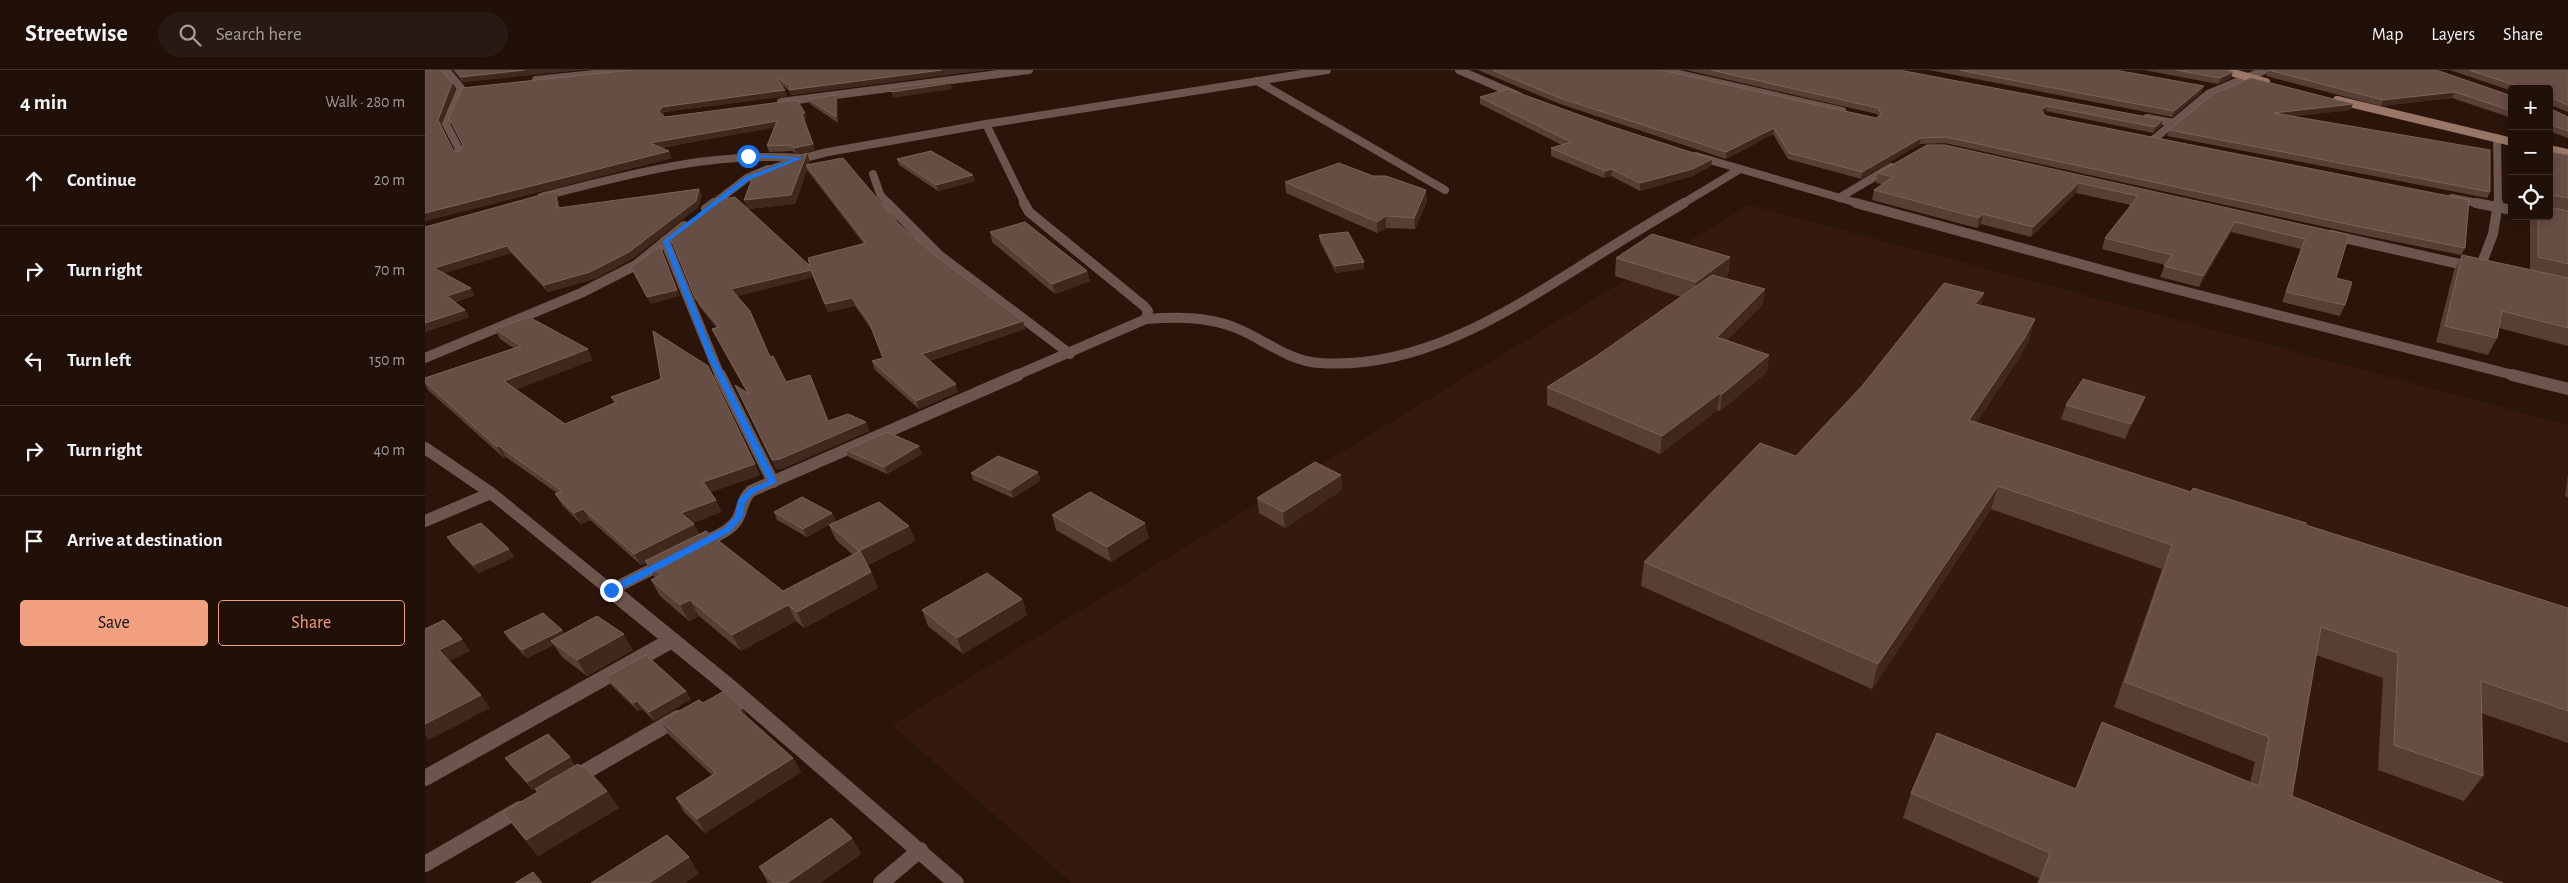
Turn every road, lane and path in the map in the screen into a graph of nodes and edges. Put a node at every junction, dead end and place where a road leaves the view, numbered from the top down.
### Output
1 (446, 70) edge
2 (633, 70) edge
3 (1029, 70) edge
4 (1327, 70) edge
5 (1459, 70) edge
6 (1661, 70) edge
7 (2223, 70) edge
8 (2265, 70) edge
9 (2247, 77) junction
10 (528, 81) edge
11 (1257, 81) junction
12 (2275, 84) edge
13 (471, 87) edge
14 (461, 88) junction
15 (2207, 88) dead end
16 (2216, 90) junction
17 (2324, 97) edge
18 (1531, 101) edge
19 (774, 103) edge
20 (1847, 112) edge
21 (2136, 116) edge
22 (2174, 123) junction
23 (986, 124) junction
24 (2145, 137) edge
25 (2497, 138) junction
26 (2508, 141) edge
27 (2553, 150) edge
28 (2568, 152) edge
29 (461, 153) edge
30 (1686, 153) edge
31 (801, 158) junction
32 (1897, 164) edge
33 (1740, 168) junction
34 (873, 174) dead end
35 (1445, 190) dead end
36 (2442, 196) edge
37 (1839, 198) junction
38 (530, 200) edge
39 (2498, 207) junction
40 (2508, 209) edge
41 (2325, 234) edge
42 (665, 241) junction
43 (1147, 319) junction
44 (1070, 354) junction
45 (425, 358) edge
46 (2568, 389) edge
47 (425, 448) edge
48 (773, 482) junction
49 (491, 493) junction
50 (425, 521) edge
51 (611, 590) junction
52 (672, 640) junction
53 (731, 688) junction
54 (714, 697) edge
55 (689, 712) edge
56 (425, 778) edge
57 (561, 786) edge
58 (536, 800) edge
59 (920, 850) junction
60 (425, 864) edge
61 (881, 883) edge
62 (956, 883) edge

1 - 14 street
2 - 10 street
3 - 19 street
4 - 11 street
5 - 18 street
6 - 20 street
7 - 9 main road
8 - 9 street
9 - 12 main road
9 - 16 street
11 - 23 street
11 - 35 street
13 - 14 street
14 - 29 street
15 - 16 street
16 - 22 street
17 - 25 main road
21 - 22 street
22 - 24 street
23 - 31 street
23 - 43 street
25 - 26 main road
25 - 39 street
27 - 28 main road
30 - 33 street
31 - 38 street
31 - 42 street
32 - 37 street
33 - 37 street
33 - 43 street
34 - 44 street
36 - 39 street
37 - 46 street
39 - 40 street
39 - 41 street
42 - 45 street
42 - 48 street
43 - 44 street
44 - 48 street
47 - 49 street
48 - 51 street
49 - 50 street
49 - 51 street
51 - 52 street
52 - 53 street
52 - 56 street
53 - 54 street
53 - 59 street
55 - 57 street
58 - 60 street
59 - 61 street
59 - 62 street

